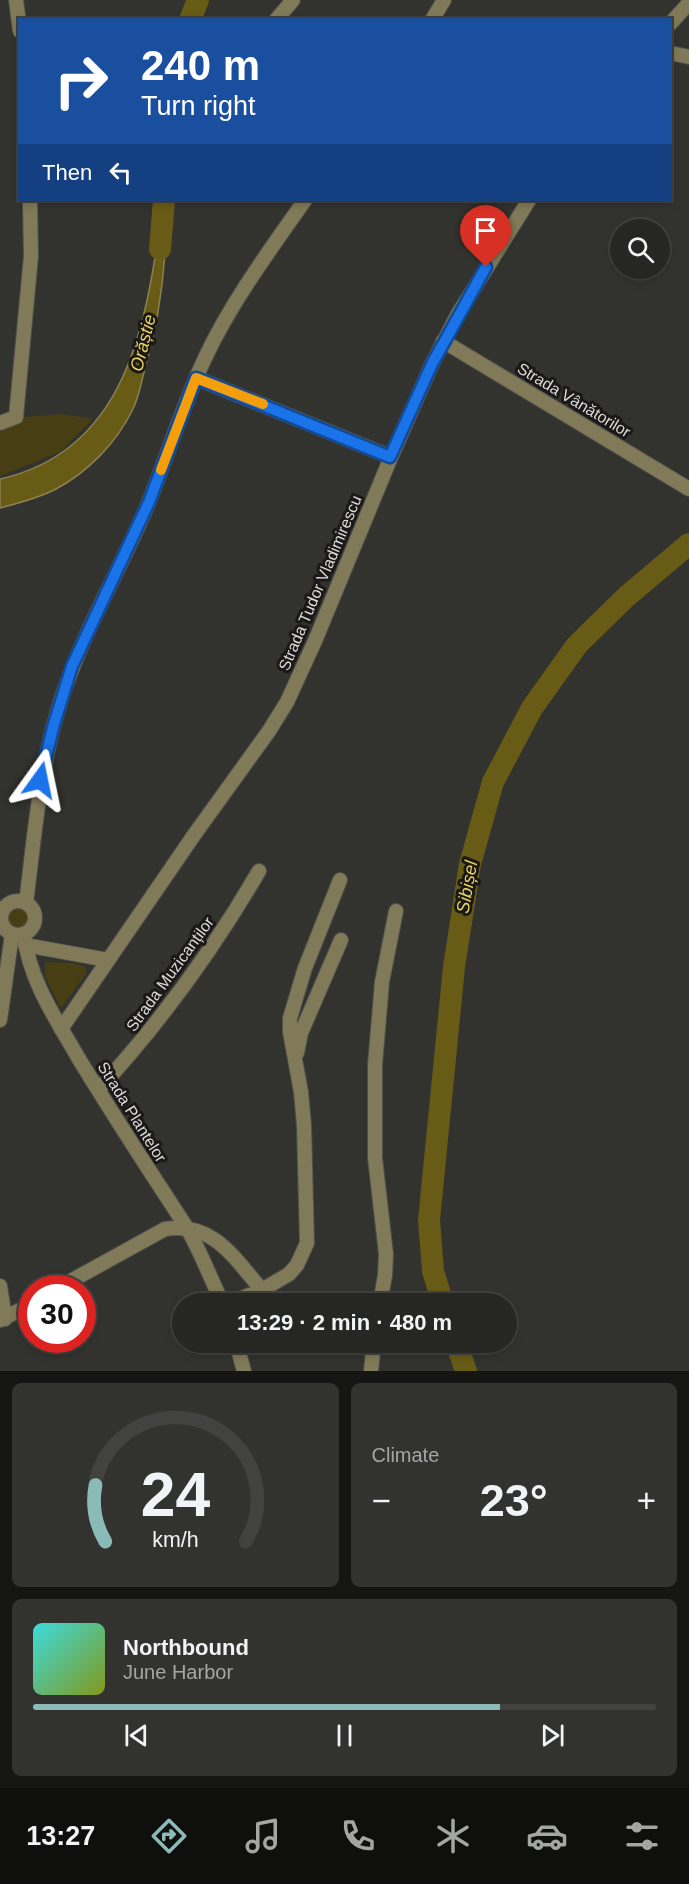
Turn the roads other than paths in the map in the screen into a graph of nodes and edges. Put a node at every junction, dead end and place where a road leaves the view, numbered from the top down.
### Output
1 (16, 0) edge
2 (293, 0) edge
3 (444, 0) edge
4 (689, 3) edge
5 (18, 18) edge
6 (278, 18) edge
7 (433, 18) edge
8 (672, 22) edge
9 (672, 53) edge
10 (689, 57) edge
11 (30, 201) edge
12 (304, 201) edge
13 (528, 201) edge
14 (443, 341) junction
15 (196, 378) junction
16 (0, 423) edge
17 (390, 457) junction
18 (688, 488) edge
19 (259, 872) dead end
20 (340, 880) dead end
21 (5, 900) edge
22 (26, 903) junction
23 (396, 911) dead end
24 (10, 931) edge
25 (341, 940) dead end
26 (108, 960) junction
27 (31, 969) junction
28 (6, 981) junction
29 (0, 1020) edge
30 (61, 1029) junction
31 (296, 1061) junction
32 (98, 1090) junction
33 (186, 1228) junction
34 (82, 1275) edge
35 (0, 1286) edge
36 (262, 1290) junction
37 (219, 1293) edge
38 (254, 1293) edge
39 (382, 1293) edge
40 (18, 1311) edge
41 (2, 1319) edge
42 (239, 1353) edge
43 (373, 1353) edge
44 (244, 1371) edge
45 (371, 1371) edge

1 - 5 street
2 - 6 street
3 - 7 street
4 - 8 street
9 - 10 street
11 - 16 street
12 - 15 street
13 - 14 street, Strada Tudor Vladimirescu
14 - 17 street, Strada Tudor Vladimirescu
14 - 18 street, Strada Vânătorilor
15 - 17 street
15 - 22 street
17 - 26 street, Strada Tudor Vladimirescu
19 - 32 street, Strada Muzicanților
20 - 31 street
21 - 22 street
21 - 24 street
22 - 24 street
23 - 39 street
24 - 26 street
24 - 27 street, Strada Plantelor
24 - 28 street
25 - 31 street
26 - 30 street, Strada Tudor Vladimirescu
27 - 28 street
27 - 30 street, Strada Plantelor
28 - 29 street
30 - 32 street, Strada Plantelor
31 - 36 street
32 - 33 street, Strada Plantelor
33 - 34 street
33 - 36 street
33 - 37 street, Strada Plantelor
35 - 41 street
36 - 38 street
40 - 41 street
42 - 44 street
43 - 45 street

